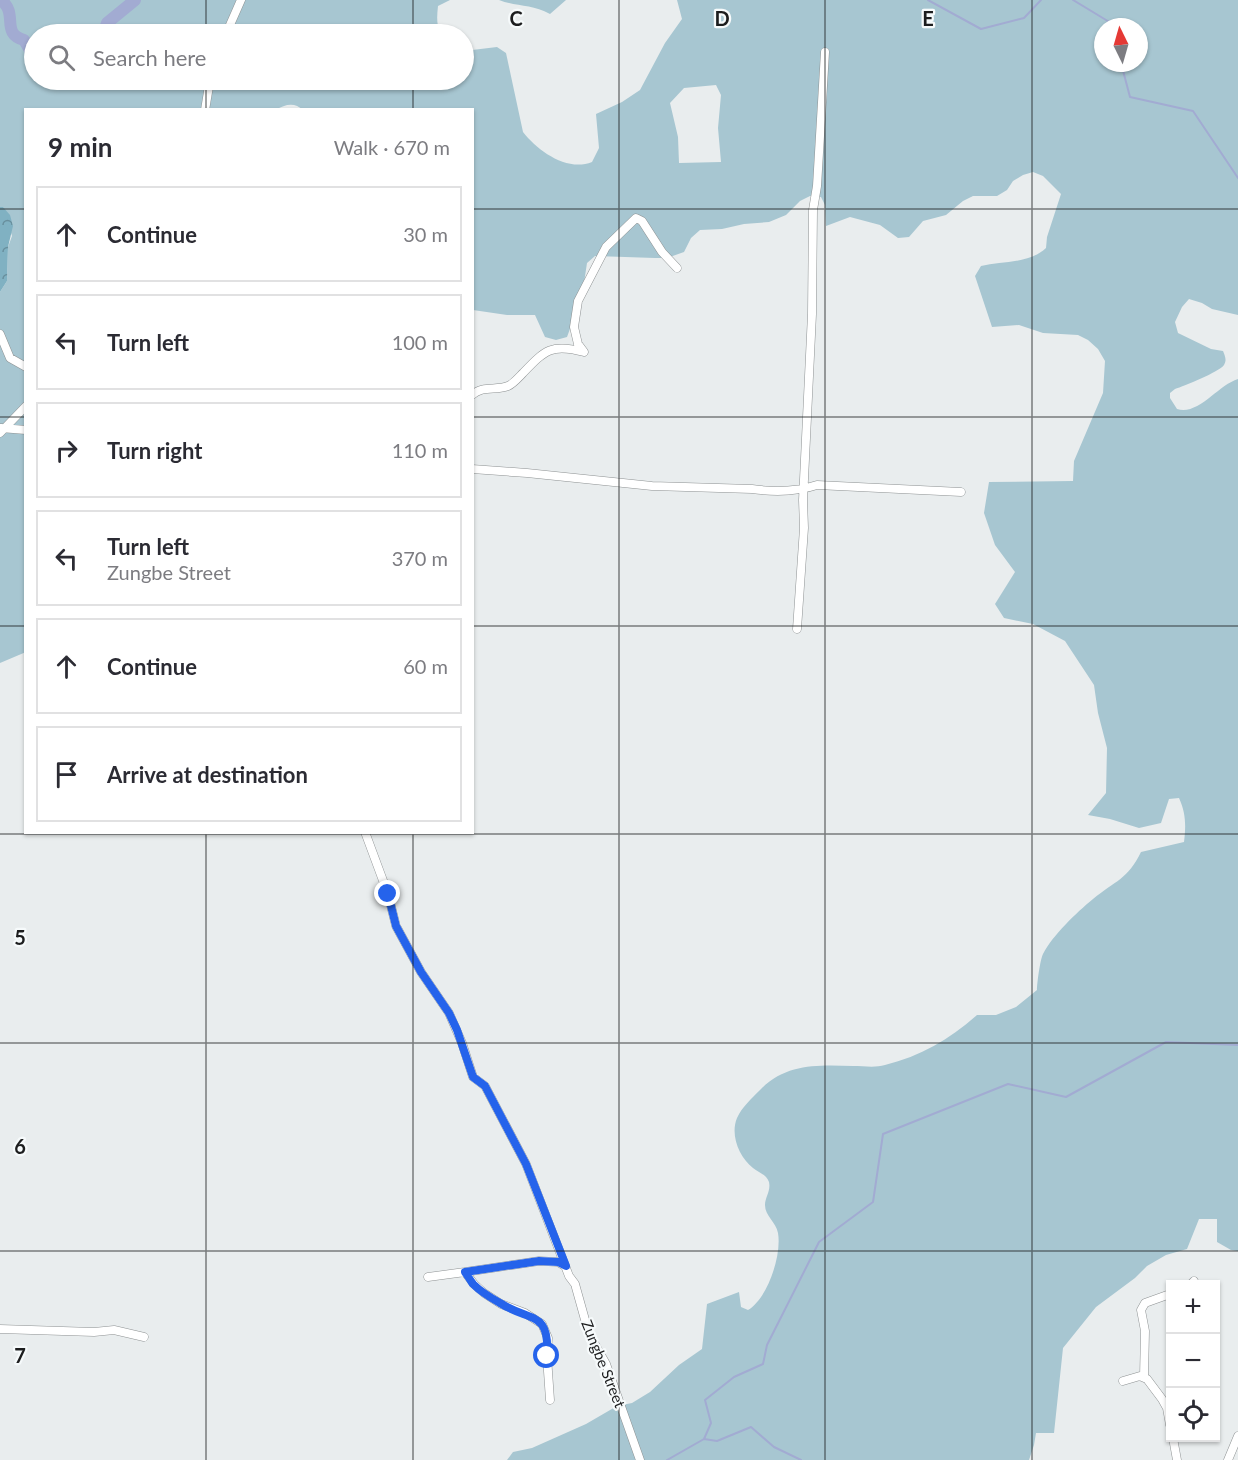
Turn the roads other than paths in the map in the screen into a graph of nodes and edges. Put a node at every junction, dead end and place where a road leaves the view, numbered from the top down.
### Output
1 (241, 0) edge
2 (230, 24) edge
3 (825, 52) dead end
4 (208, 90) edge
5 (204, 108) edge
6 (676, 268) dead end
7 (0, 334) edge
8 (24, 364) edge
9 (474, 393) edge
10 (24, 408) edge
11 (1, 430) edge
12 (24, 430) edge
13 (474, 469) edge
14 (804, 489) junction
15 (961, 492) dead end
16 (797, 629) dead end
17 (366, 834) edge
18 (566, 1266) junction
19 (465, 1272) junction
20 (428, 1277) dead end
21 (1166, 1295) edge
22 (0, 1329) edge
23 (144, 1337) dead end
24 (1144, 1377) junction
25 (1123, 1380) dead end
26 (550, 1400) dead end
27 (1166, 1406) edge
28 (1238, 1436) edge
29 (1174, 1442) edge
30 (640, 1460) edge
31 (1177, 1460) edge
32 (1228, 1460) edge

1 - 2 street
3 - 14 street
4 - 5 street
6 - 9 street
7 - 8 street
10 - 11 street
11 - 12 street
13 - 14 street
14 - 15 street
14 - 16 street
17 - 18 street, Zungbe Street
18 - 19 street
18 - 30 street, Zungbe Street
19 - 20 street
19 - 26 street
21 - 24 street
22 - 23 street
24 - 25 street
24 - 27 street
28 - 32 street
29 - 31 street

